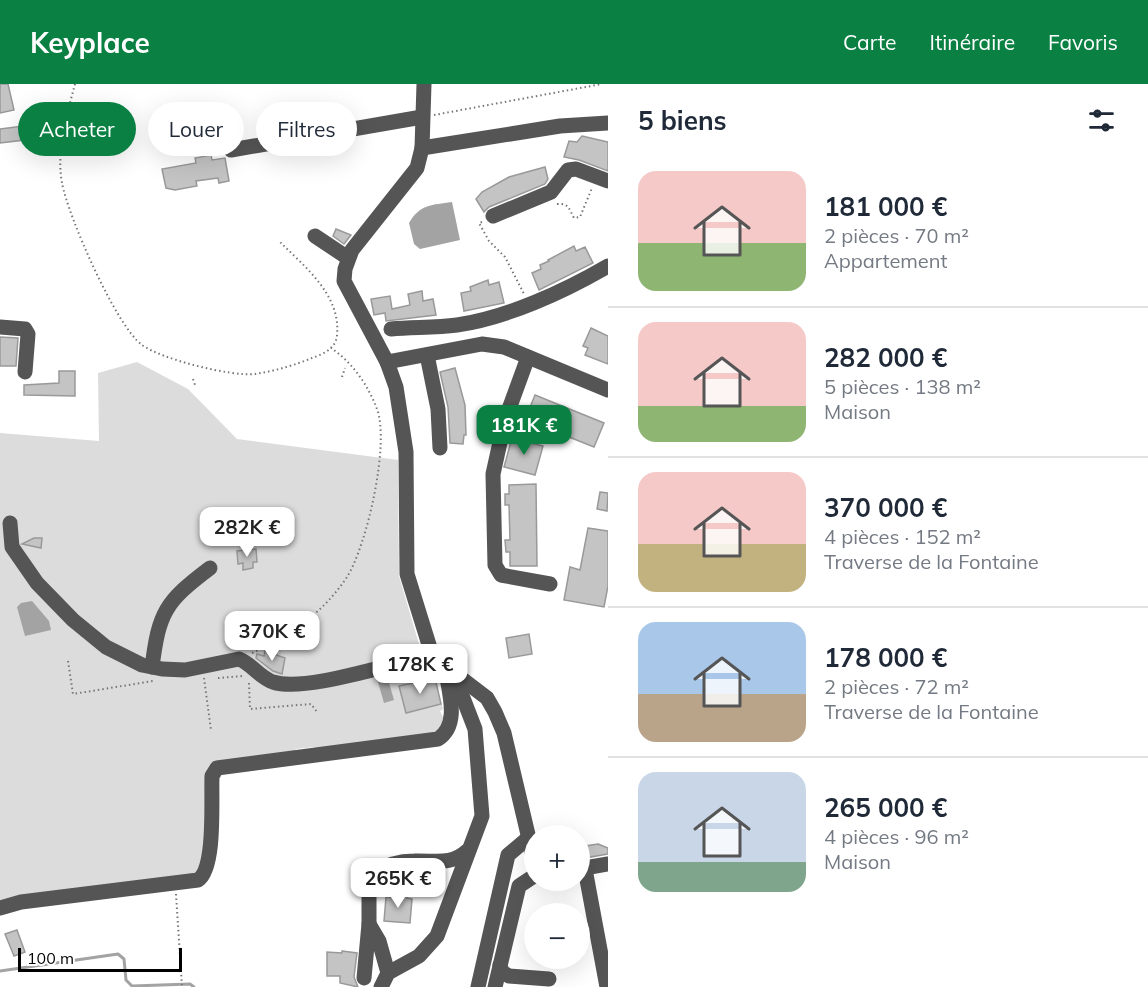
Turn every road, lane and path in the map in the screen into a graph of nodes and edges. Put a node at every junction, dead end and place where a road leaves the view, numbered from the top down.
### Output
1 (75, 84) edge
2 (424, 84) edge
3 (602, 84) edge
4 (422, 117) junction
5 (608, 123) edge
6 (244, 148) edge
7 (422, 148) junction
8 (602, 178) edge
9 (557, 204) dead end
10 (493, 216) joint
11 (315, 236) dead end
12 (280, 242) dead end
13 (348, 258) junction
14 (608, 266) edge
15 (529, 304) junction
16 (477, 320) junction
17 (0, 327) edge
18 (391, 329) dead end
19 (482, 344) junction
20 (331, 348) junction
21 (427, 355) junction
22 (528, 357) junction
23 (387, 362) junction
24 (345, 368) dead end
25 (25, 372) dead end
26 (342, 376) dead end
27 (193, 379) dead end
28 (195, 385) dead end
29 (608, 390) edge
30 (440, 448) dead end
31 (10, 523) dead end
32 (210, 568) dead end
33 (550, 584) dead end
34 (239, 659) junction
35 (68, 661) dead end
36 (444, 664) junction
37 (202, 666) junction
38 (154, 673) junction
39 (245, 676) dead end
40 (217, 678) dead end
41 (249, 678) dead end
42 (316, 712) dead end
43 (211, 730) dead end
44 (524, 825) edge
45 (524, 842) edge
46 (469, 849) junction
47 (608, 864) edge
48 (590, 867) edge
49 (524, 882) edge
50 (176, 884) junction
51 (587, 891) edge
52 (0, 908) edge
53 (369, 924) junction
54 (500, 965) junction
55 (364, 978) dead end
56 (549, 979) dead end
57 (385, 980) edge
58 (496, 984) edge
59 (182, 987) edge
60 (478, 987) edge
61 (516, 987) edge
62 (607, 987) edge

1 - 20 path
2 - 4 street
3 - 4 path
4 - 6 street
4 - 7 street
5 - 7 street
7 - 13 street
8 - 9 path
8 - 10 street
10 - 15 path
11 - 13 street
12 - 20 path
13 - 23 street
14 - 15 street
15 - 16 street
16 - 18 street
16 - 19 street
17 - 25 street
19 - 21 street
19 - 22 street
20 - 34 path
21 - 23 street
21 - 30 street
22 - 29 street
22 - 33 street
23 - 36 street
24 - 26 path
27 - 28 path
31 - 38 street
32 - 38 street
34 - 36 street
34 - 37 street
35 - 38 path
36 - 44 street
36 - 46 street
36 - 50 street
37 - 38 street
37 - 43 path
39 - 40 path
41 - 42 path
45 - 60 street
46 - 53 street
46 - 57 street
47 - 48 street
49 - 54 street
50 - 52 street
50 - 59 path
51 - 62 street
53 - 55 street
53 - 57 street
54 - 56 street
54 - 58 street
58 - 61 street

